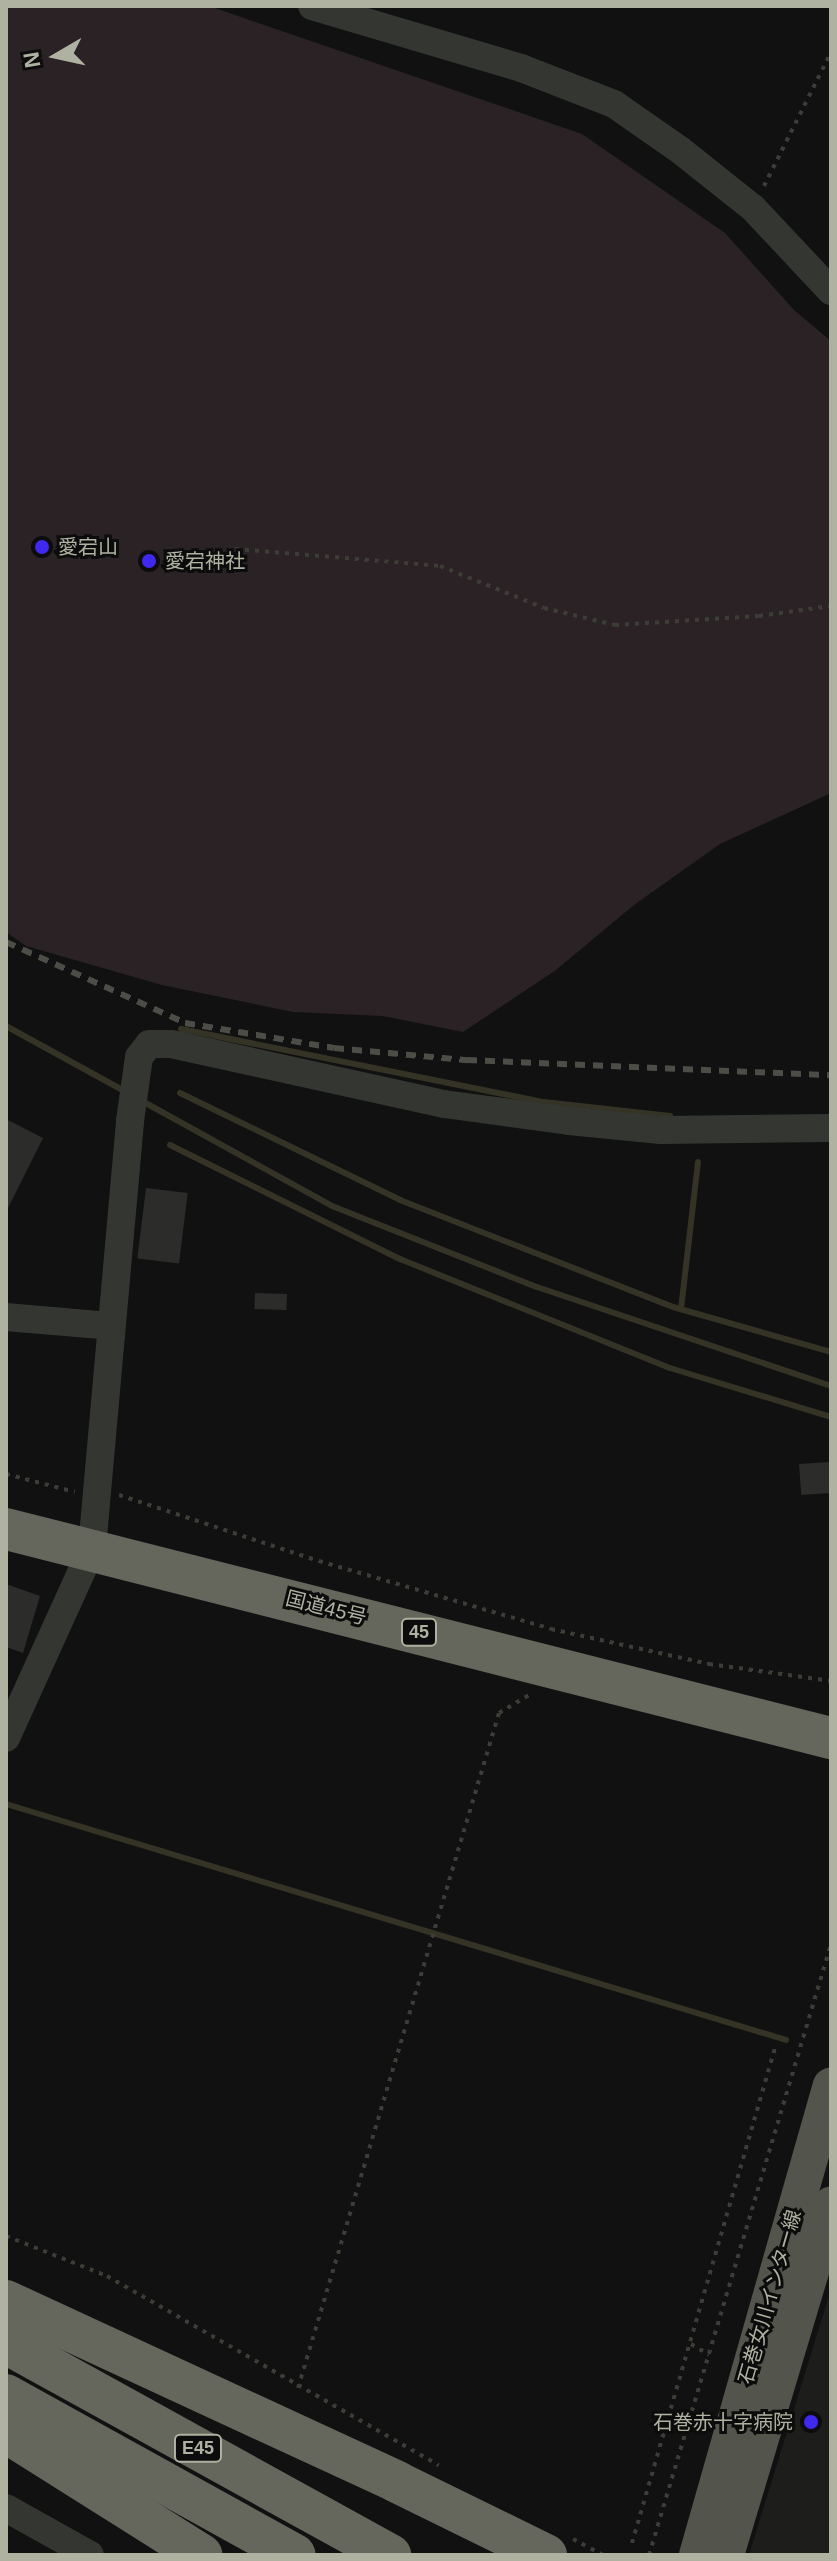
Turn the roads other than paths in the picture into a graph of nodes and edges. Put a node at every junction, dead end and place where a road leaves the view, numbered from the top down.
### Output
1 (312, 6) edge
2 (831, 291) edge
3 (831, 1128) edge
4 (6, 1317) edge
5 (110, 1326) junction
6 (6, 1529) edge
7 (92, 1548) junction
8 (6, 1738) edge
9 (831, 1738) edge
10 (831, 2086) edge
11 (831, 2204) edge
12 (6, 2301) edge
13 (6, 2343) edge
14 (6, 2395) edge
15 (6, 2432) edge
16 (6, 2508) edge
17 (554, 2544) edge
18 (90, 2555) edge
19 (201, 2555) edge
20 (295, 2555) edge
21 (390, 2555) edge
22 (697, 2555) edge
23 (726, 2555) edge

1 - 2 street
3 - 5 street
4 - 5 street
5 - 7 street
6 - 7 highway, 国道45号 / 45
7 - 8 street
7 - 9 highway, 国道45号 / 45
10 - 22 main road, 石巻女川インター線
11 - 23 main road, 石巻女川インター線
12 - 17 highway
13 - 21 highway, E45
14 - 20 highway, E45
15 - 19 highway
16 - 18 street

